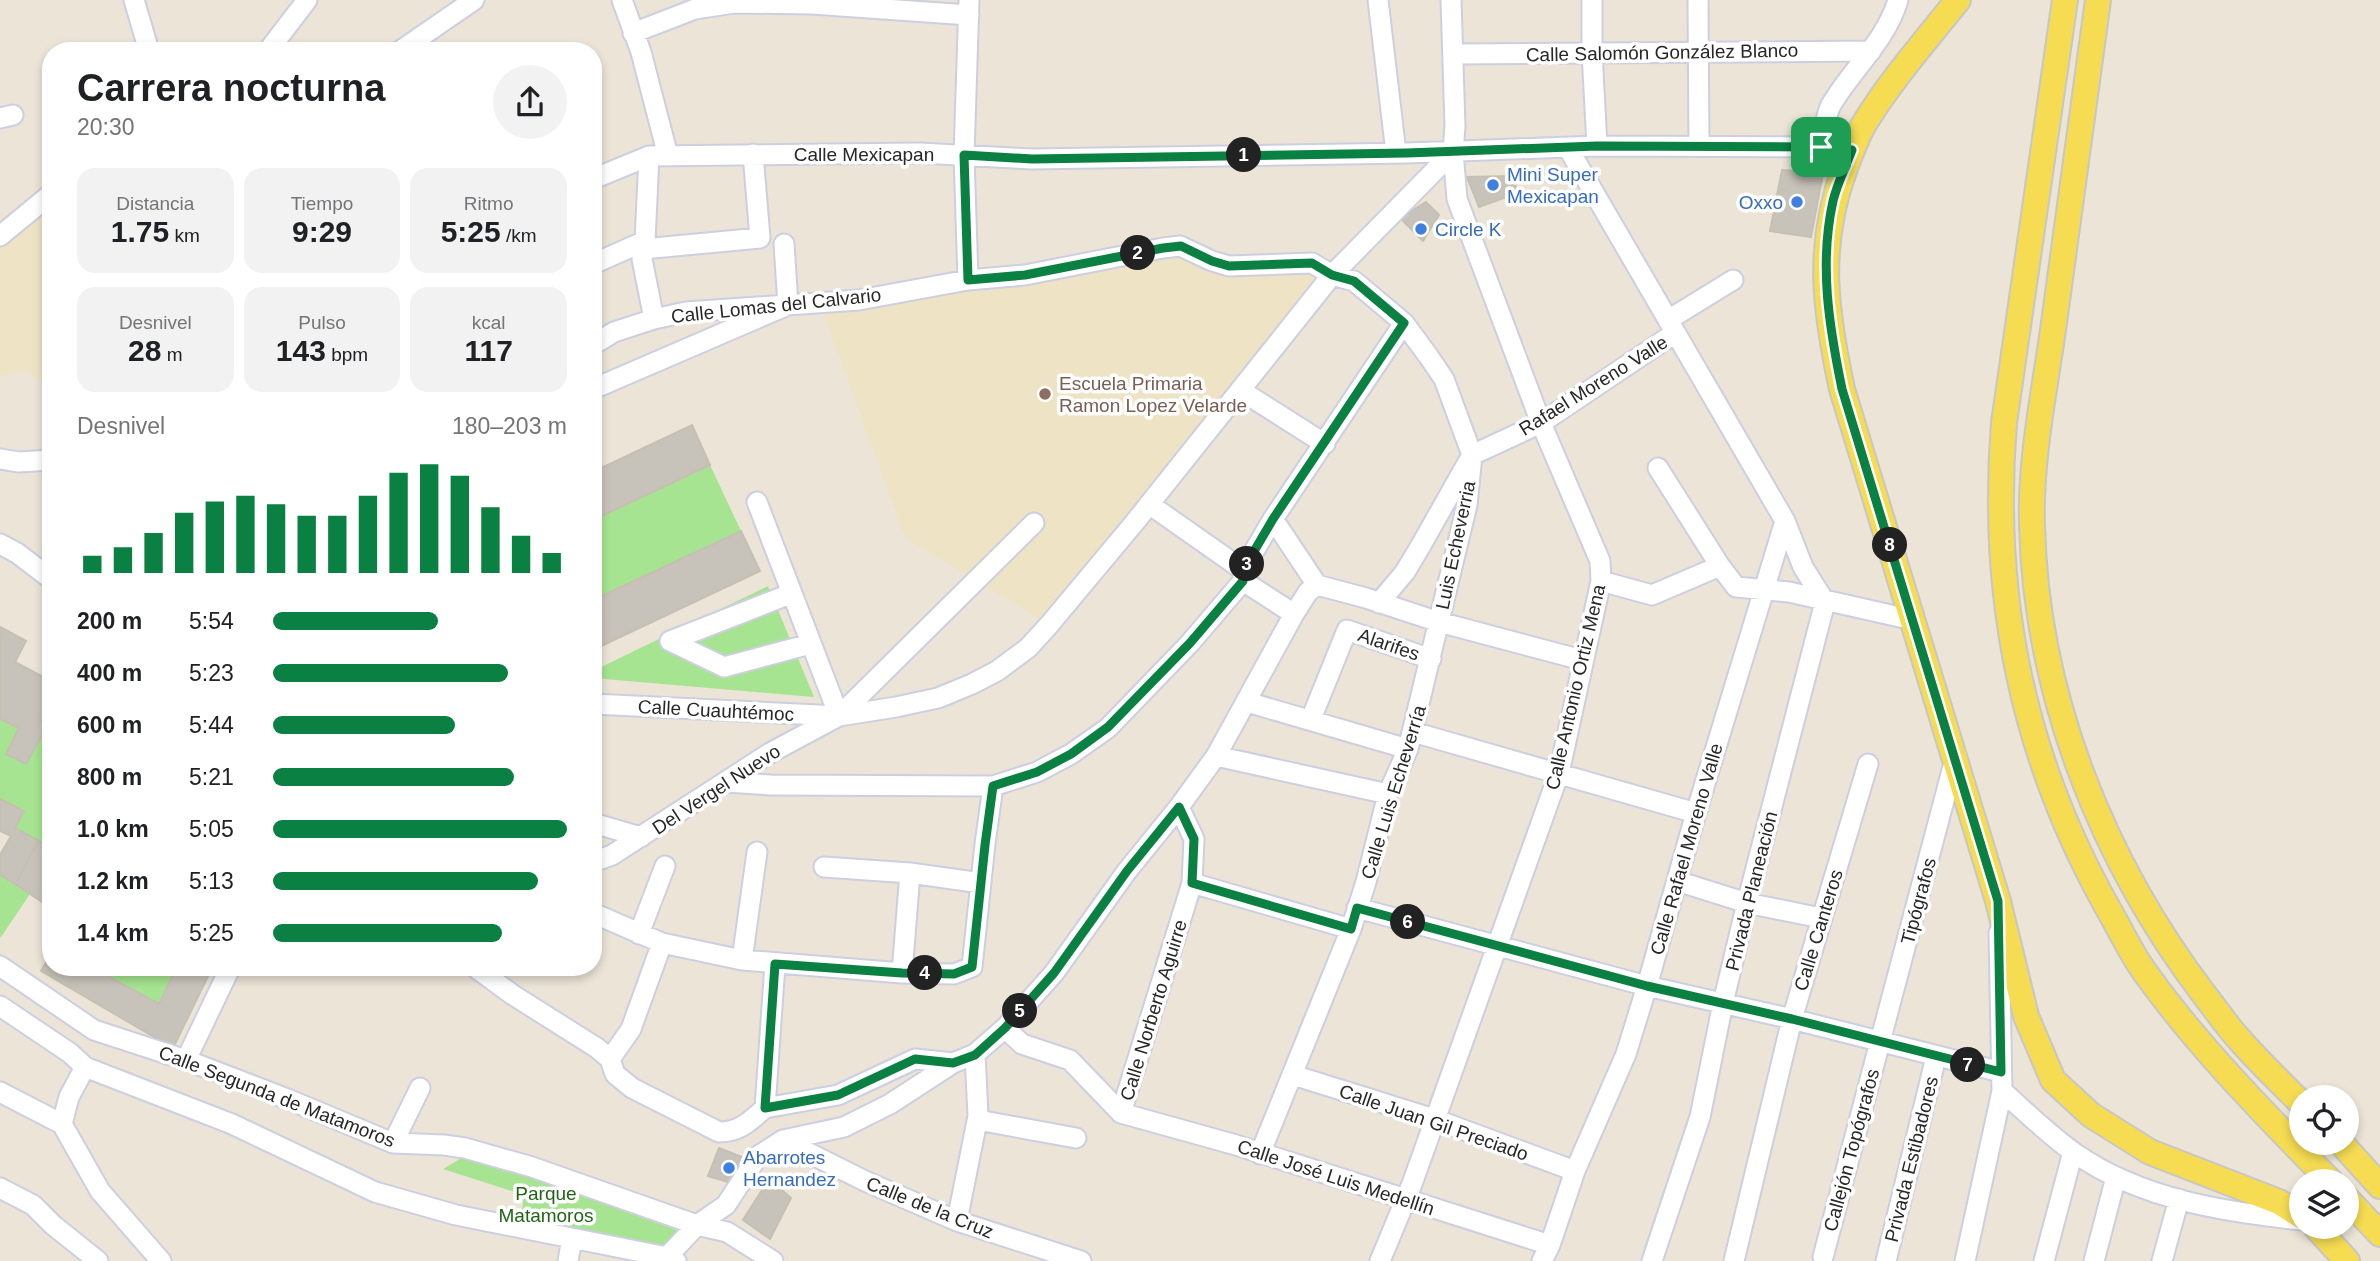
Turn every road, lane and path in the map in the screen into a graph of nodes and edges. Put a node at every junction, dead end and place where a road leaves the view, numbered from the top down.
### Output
1 (134, 0) edge
2 (307, 0) edge
3 (474, 0) edge
4 (622, 0) edge
5 (1378, 0) edge
6 (1451, 0) edge
7 (1592, 0) edge
8 (1698, 0) edge
9 (1898, 0) edge
10 (1958, 0) edge
11 (2065, 0) edge
12 (2098, 0) edge
13 (969, 8) edge
14 (633, 33) junction
15 (146, 42) edge
16 (275, 42) edge
17 (413, 42) edge
18 (1697, 51) junction
19 (1871, 51) junction
20 (1592, 52) junction
21 (1453, 54) junction
22 (1597, 146) junction
23 (1699, 146) junction
24 (1821, 147) junction
25 (1568, 148) junction
26 (1852, 150) junction
27 (1453, 152) junction
28 (1396, 153) junction
29 (753, 154) junction
30 (964, 155) junction
31 (659, 156) junction
32 (602, 176) edge
33 (42, 201) edge
34 (0, 236) edge
35 (784, 244) dead end
36 (644, 245) junction
37 (602, 261) edge
38 (1332, 275) junction
39 (968, 280) junction
40 (1733, 280) dead end
41 (788, 305) junction
42 (654, 319) junction
43 (1404, 323) junction
44 (1672, 326) junction
45 (602, 339) edge
46 (602, 385) edge
47 (1241, 390) junction
48 (1541, 423) junction
49 (1325, 444) junction
50 (1472, 455) junction
51 (0, 459) edge
52 (42, 461) edge
53 (1658, 468) dead end
54 (757, 502) dead end
55 (1149, 504) junction
56 (1273, 519) junction
57 (1785, 521) junction
58 (1034, 523) dead end
59 (0, 544) edge
60 (1720, 566) junction
61 (42, 572) edge
62 (1243, 575) junction
63 (1601, 581) junction
64 (1317, 585) junction
65 (1763, 590) junction
66 (790, 594) junction
67 (1825, 602) junction
68 (1379, 603) junction
69 (1294, 614) junction
70 (1913, 620) junction
71 (1439, 622) junction
72 (810, 644) junction
73 (1431, 659) junction
74 (1582, 660) junction
75 (1247, 702) junction
76 (602, 704) edge
77 (839, 716) junction
78 (1311, 719) junction
79 (1411, 741) junction
80 (1216, 756) junction
81 (1955, 759) junction
82 (1868, 764) dead end
83 (1559, 773) junction
84 (725, 782) junction
85 (993, 786) junction
86 (1388, 794) junction
87 (1179, 807) junction
88 (1696, 813) junction
89 (602, 826) edge
90 (641, 837) junction
91 (757, 852) dead end
92 (602, 859) edge
93 (665, 866) dead end
94 (824, 867) dead end
95 (910, 873) junction
96 (1677, 881) junction
97 (981, 883) junction
98 (1192, 883) junction
99 (1998, 901) junction
100 (1747, 903) junction
101 (1357, 908) junction
102 (602, 916) edge
103 (1821, 918) junction
104 (1351, 929) junction
105 (639, 934) junction
106 (662, 943) junction
107 (1498, 946) junction
108 (742, 960) junction
109 (775, 964) junction
110 (0, 966) edge
111 (902, 973) junction
112 (226, 976) edge
113 (487, 976) edge
114 (1647, 986) junction
115 (1723, 1003) junction
116 (0, 1006) edge
117 (1792, 1019) junction
118 (1005, 1028) junction
119 (1880, 1043) junction
120 (975, 1055) junction
121 (1936, 1057) junction
122 (611, 1059) junction
123 (186, 1060) junction
124 (953, 1063) junction
125 (85, 1067) junction
126 (1293, 1076) junction
127 (2001, 1082) junction
128 (420, 1088) dead end
129 (2289, 1091) edge
130 (0, 1092) edge
131 (765, 1108) junction
132 (1121, 1113) junction
133 (1434, 1119) junction
134 (978, 1120) junction
135 (62, 1124) junction
136 (1076, 1138) dead end
137 (783, 1140) junction
138 (393, 1143) junction
139 (2073, 1152) junction
140 (1260, 1154) junction
141 (2351, 1155) edge
142 (2319, 1169) edge
143 (1575, 1171) junction
144 (2116, 1177) junction
145 (2380, 1186) edge
146 (0, 1188) edge
147 (1404, 1199) junction
148 (2179, 1199) junction
149 (2289, 1209) edge
150 (2359, 1212) edge
151 (2289, 1217) edge
152 (957, 1220) junction
153 (697, 1225) junction
154 (2380, 1234) edge
155 (572, 1238) junction
156 (2327, 1239) edge
157 (1546, 1253) edge
158 (1823, 1257) dead end
159 (672, 1259) edge
160 (98, 1261) edge
161 (161, 1261) edge
162 (568, 1261) edge
163 (773, 1261) edge
164 (1081, 1261) edge
165 (1380, 1261) edge
166 (1652, 1261) edge
167 (1734, 1261) edge
168 (1886, 1261) edge
169 (1965, 1261) edge
170 (2044, 1261) edge
171 (2094, 1261) edge
172 (2162, 1261) edge
173 (2347, 1261) edge

1 - 15 street
2 - 16 street
3 - 17 street
4 - 14 street
5 - 28 street
6 - 21 street, Calle Antonio Ortiz Mena
7 - 20 street
8 - 18 street
9 - 19 street
10 - 26 main road
11 - 142 main road
12 - 129 main road
13 - 14 street
13 - 30 street
14 - 31 street
18 - 19 street, Calle Salomón González Blanco
18 - 20 street, Calle Salomón González Blanco
18 - 23 street
19 - 24 street
20 - 21 street, Calle Salomón González Blanco
20 - 22 street
21 - 27 street, Calle Antonio Ortiz Mena
22 - 23 street, Calle Mexicapan
22 - 25 street, Calle Mexicapan
23 - 24 street, Calle Mexicapan
24 - 26 street, Calle Mexicapan
25 - 27 street, Calle Mexicapan
25 - 44 street
26 - 70 main road
27 - 28 street, Calle Mexicapan
27 - 38 street
27 - 48 street, Calle Antonio Ortiz Mena
28 - 30 street, Calle Mexicapan
29 - 30 street, Calle Mexicapan
29 - 31 street, Calle Mexicapan
29 - 36 street
30 - 39 street
31 - 32 street, Calle Mexicapan
31 - 36 street
33 - 34 street
35 - 41 street
36 - 37 street
36 - 42 street
38 - 39 street, Calle Lomas del Calvario
38 - 43 street, Luis Echeverria
38 - 47 street
39 - 41 street, Calle Lomas del Calvario
40 - 44 street, Rafael Moreno Valle
41 - 42 street, Calle Lomas del Calvario
41 - 46 street
42 - 45 street, Calle Lomas del Calvario
43 - 49 street
43 - 50 street, Luis Echeverria
44 - 48 street, Rafael Moreno Valle
44 - 57 street
47 - 49 street
47 - 55 street
48 - 50 street, Rafael Moreno Valle
48 - 63 street, Calle Antonio Ortiz Mena
49 - 56 street
50 - 68 street
50 - 71 street, Luis Echeverria
51 - 52 street
53 - 60 street
54 - 66 street
55 - 62 street
55 - 77 street
56 - 62 street
56 - 64 street
57 - 65 street, Calle Rafael Moreno Valle
57 - 67 street
58 - 77 street
59 - 61 street
60 - 63 street
60 - 65 street
62 - 69 street
62 - 85 street
63 - 74 street, Calle Antonio Ortiz Mena
64 - 68 street
64 - 69 street
65 - 67 street
65 - 88 street, Calle Rafael Moreno Valle
66 - 72 street
66 - 72 street
67 - 70 street
67 - 100 street, Privada Planeación
68 - 71 street
69 - 75 street
70 - 81 main road
71 - 73 street, Calle Luis Echeverría
71 - 74 street
72 - 77 street
73 - 78 street, Alarifes
73 - 79 street, Calle Luis Echeverría
74 - 83 street, Calle Antonio Ortiz Mena
75 - 78 street
75 - 80 street
76 - 77 street, Calle Cuauhtémoc
77 - 84 street, Del Vergel Nuevo
78 - 79 street
79 - 83 street
79 - 86 street, Calle Luis Echeverría
80 - 86 street
80 - 87 street
81 - 99 main road
81 - 119 street, Tipógrafos
82 - 103 street, Calle Canteros
83 - 88 street
83 - 107 street, Calle Antonio Ortiz Mena
84 - 85 street
84 - 90 street, Del Vergel Nuevo
85 - 97 street
86 - 101 street, Calle Luis Echeverría
87 - 98 street, Calle Norberto Aguirre
87 - 118 street
88 - 96 street, Calle Rafael Moreno Valle
89 - 90 street
90 - 92 street, Del Vergel Nuevo
91 - 108 street
93 - 105 street
94 - 95 street
95 - 97 street
95 - 111 street
96 - 100 street
96 - 114 street, Calle Rafael Moreno Valle
97 - 111 street
98 - 104 street
98 - 132 street, Calle Norberto Aguirre
99 - 127 street
99 - 149 main road
100 - 103 street
100 - 115 street, Privada Planeación
101 - 104 street, Calle Luis Echeverría
101 - 107 street
102 - 105 street
103 - 117 street, Calle Canteros
104 - 126 street, Calle Luis Echeverría
105 - 106 street
106 - 108 street
106 - 122 street
107 - 114 street
107 - 133 street, Calle Antonio Ortiz Mena
108 - 109 street
109 - 111 street
109 - 131 street
110 - 123 street, Calle Segunda de Matamoros
112 - 123 street
113 - 122 street
114 - 115 street
114 - 143 street, Calle Rafael Moreno Valle
115 - 117 street
115 - 166 street, Privada Planeación
116 - 125 street
117 - 119 street
117 - 167 street, Calle Canteros
118 - 120 street
118 - 132 street, Calle Norberto Aguirre
119 - 121 street
119 - 158 street, Callejón Topógrafos
120 - 124 street
120 - 134 street
121 - 127 street
121 - 168 street, Privada Estibadores
122 - 131 street
123 - 138 street, Calle Segunda de Matamoros
124 - 131 street
124 - 137 street
125 - 135 street
125 - 155 street
126 - 133 street, Calle Juan Gil Preciado
126 - 140 street, Calle Luis Echeverría
127 - 139 street
127 - 169 street
128 - 138 street
130 - 135 street
132 - 140 street, Calle José Luis Medellín
133 - 143 street, Calle Juan Gil Preciado
133 - 147 street, Calle Antonio Ortiz Mena
134 - 136 street
134 - 152 street
135 - 161 street
137 - 152 street, Calle de la Cruz
137 - 153 street
138 - 153 street, Calle Segunda de Matamoros
139 - 144 street
139 - 170 street
140 - 147 street, Calle José Luis Medellín
141 - 145 main road
143 - 157 street, Calle Rafael Moreno Valle
144 - 148 street
144 - 171 street
146 - 160 street
147 - 157 street, Calle José Luis Medellín
147 - 165 street, Calle Antonio Ortiz Mena
148 - 151 street
148 - 172 street
150 - 154 main road
152 - 164 street, Calle de la Cruz
153 - 159 street
153 - 163 street
155 - 159 street
155 - 162 street
156 - 173 main road

